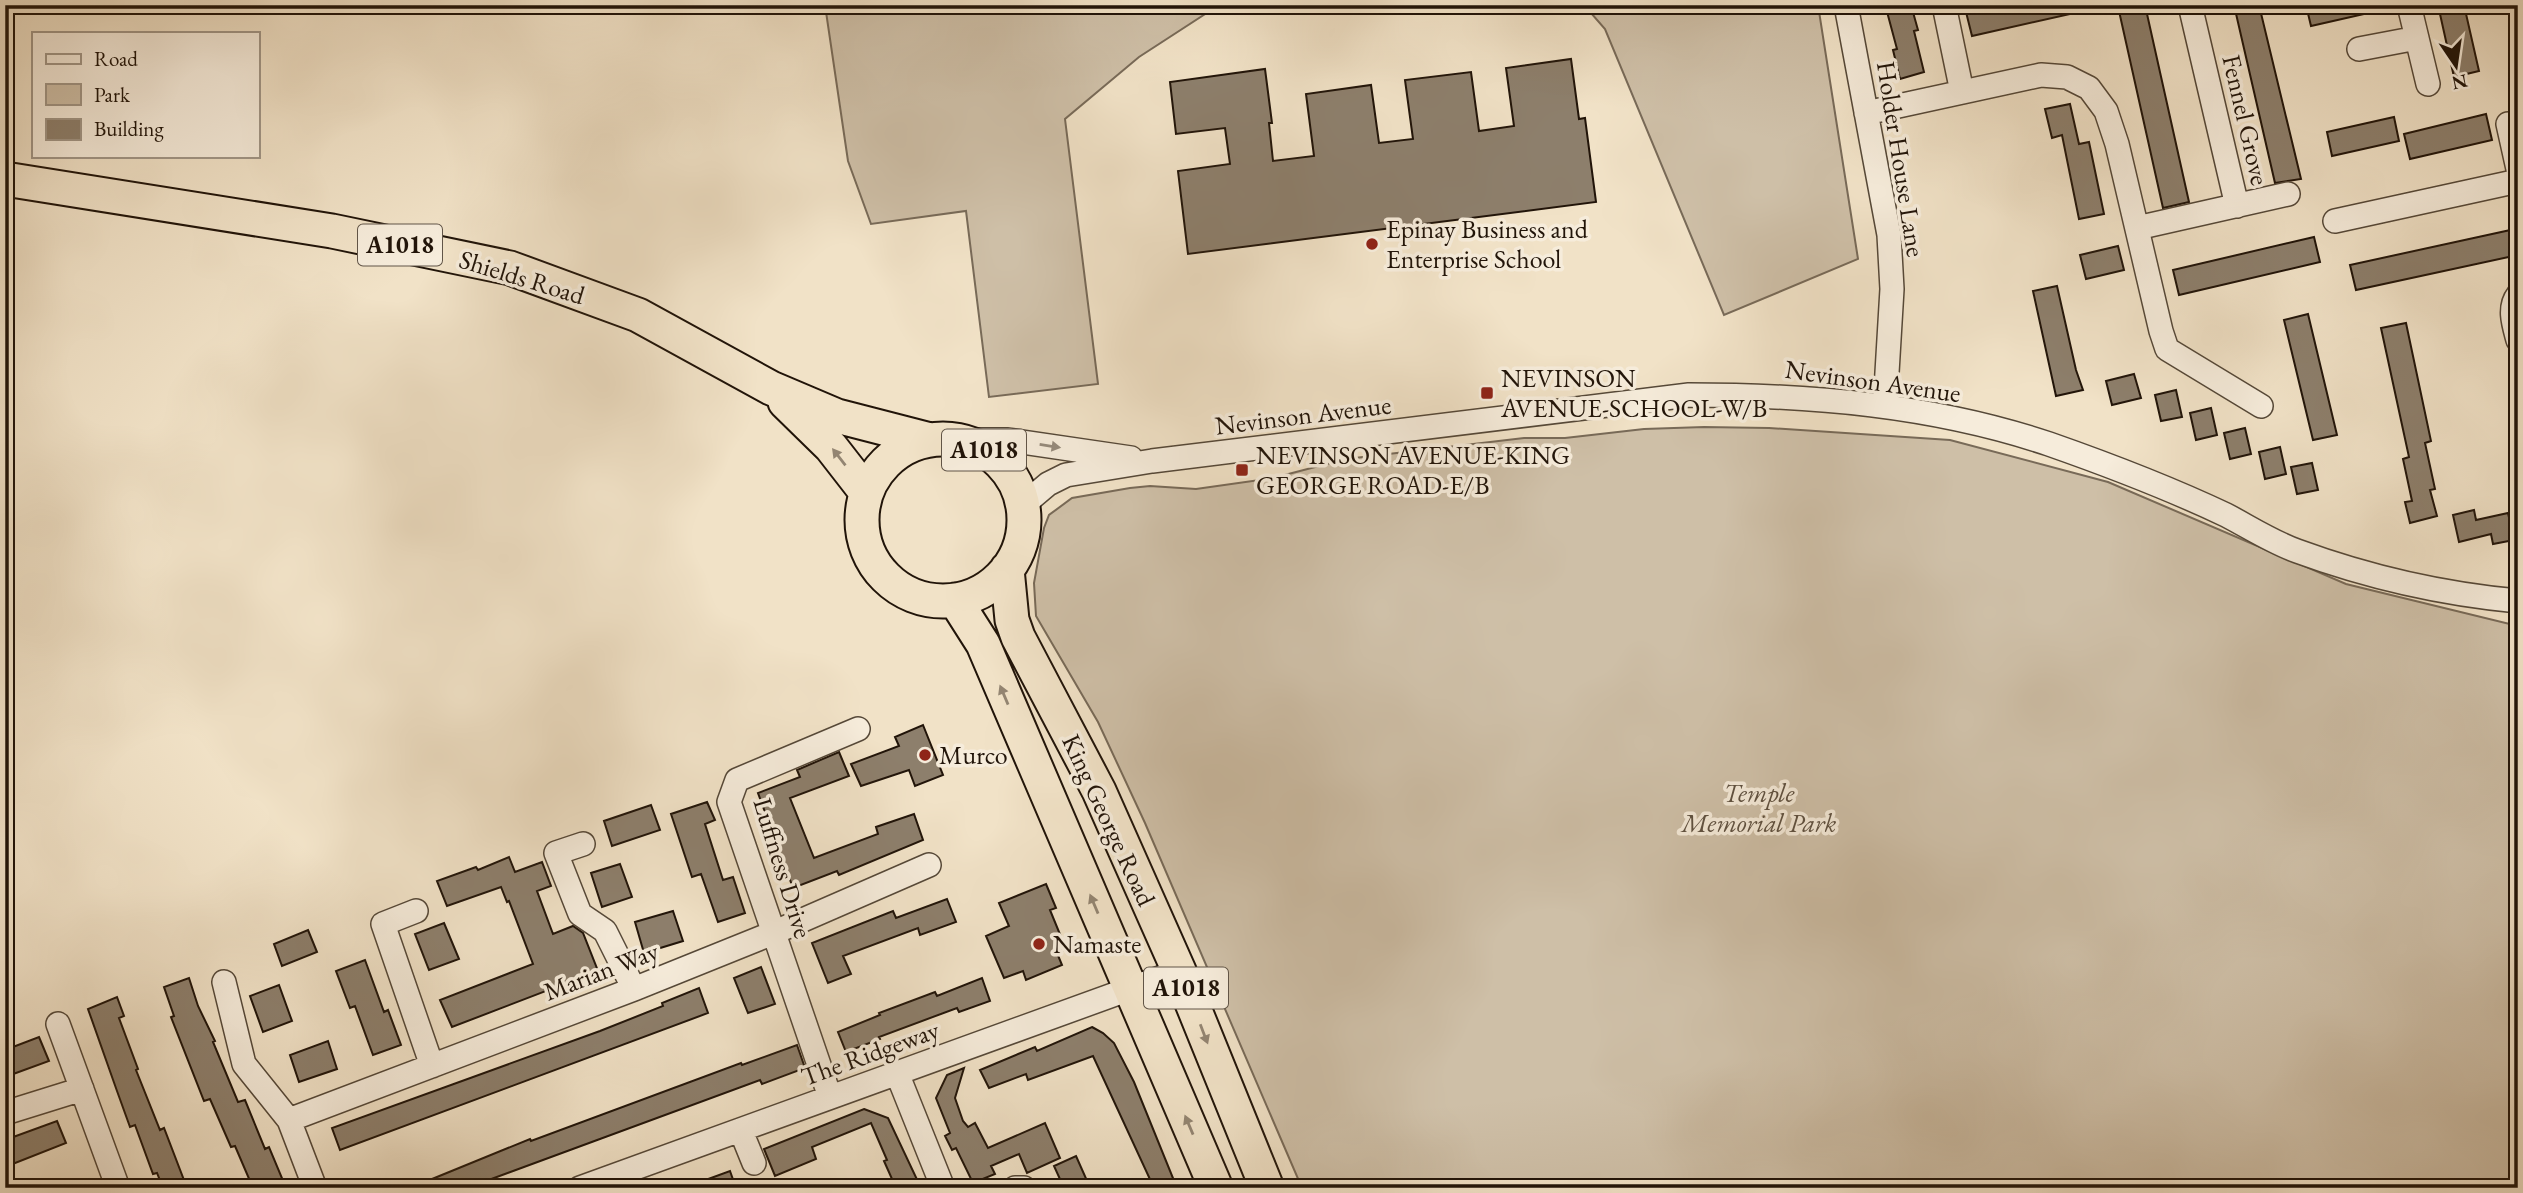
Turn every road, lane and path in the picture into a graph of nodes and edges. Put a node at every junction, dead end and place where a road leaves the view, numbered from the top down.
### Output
1 (1846, 5) edge
2 (1944, 5) edge
3 (2190, 5) edge
4 (2409, 5) edge
5 (2417, 38) junction
6 (2360, 49) dead end
7 (2428, 84) dead end
8 (1962, 92) junction
9 (1866, 113) junction
10 (2508, 124) dead end
11 (2518, 169) edge
12 (5, 180) edge
13 (2518, 181) edge
14 (2288, 194) dead end
15 (2237, 206) junction
16 (2335, 221) dead end
17 (2137, 228) junction
18 (2518, 295) edge
19 (2518, 340) edge
20 (771, 388) junction
21 (1885, 406) junction
22 (2261, 406) dead end
23 (944, 440) junction
24 (1152, 461) junction
25 (866, 492) junction
26 (1023, 506) junction
27 (1007, 569) junction
28 (955, 600) junction
29 (2518, 601) edge
30 (859, 729) dead end
31 (583, 844) dead end
32 (929, 865) dead end
33 (416, 911) dead end
34 (773, 933) junction
35 (1179, 971) junction
36 (224, 982) dead end
37 (634, 989) junction
38 (1131, 989) junction
39 (58, 1024) dead end
40 (432, 1066) junction
41 (897, 1073) junction
42 (82, 1089) junction
43 (830, 1097) junction
44 (5, 1113) edge
45 (289, 1120) junction
46 (741, 1131) junction
47 (754, 1163) dead end
48 (118, 1188) edge
49 (315, 1188) edge
50 (580, 1188) edge
51 (943, 1188) edge
52 (1015, 1188) edge
53 (1024, 1188) edge
54 (1216, 1188) edge
55 (1266, 1188) edge

1 - 9 street, Holder House Lane
2 - 8 street
3 - 15 street, Fennel Grove
4 - 5 street
5 - 6 street
5 - 7 street
8 - 9 street
8 - 17 street
9 - 21 street, Holder House Lane
10 - 11 street
12 - 20 highway, Shields Road / A1018
13 - 16 street
14 - 15 street, Fennel Grove
15 - 17 street, Fennel Grove
17 - 22 street
18 - 19 street
20 - 23 highway, Shields Road / A1018
25 -> 20 highway, Shields Road / A1018
21 - 24 street, Nevinson Avenue
21 - 29 street, Nevinson Avenue
23 -> 24 street, Nevinson Avenue
23 - 25 highway, A1018
23 - 26 highway, A1018
24 - 26 street, Nevinson Avenue
25 - 28 highway, A1018
26 - 27 highway, A1018
27 - 28 highway, A1018
27 - 35 highway, King George Road / A1018
38 -> 28 highway, King George Road / A1018
30 - 34 street, Luffness Drive
31 - 37 street
32 - 34 street, Marian Way
33 - 40 street
34 - 37 street, Marian Way
34 - 43 street, Luffness Drive
35 - 38 street, The Ridgeway
35 -> 55 highway, King George Road / A1018
36 - 45 street
37 - 40 street, Marian Way
38 - 41 street, The Ridgeway
54 -> 38 highway, King George Road / A1018
39 - 42 street
40 - 45 street, Marian Way
41 - 43 street, The Ridgeway
41 - 51 street
42 - 44 street
42 - 48 street
43 - 46 street, The Ridgeway
45 - 49 street
46 - 47 street
46 - 50 street, The Ridgeway
52 - 53 street

